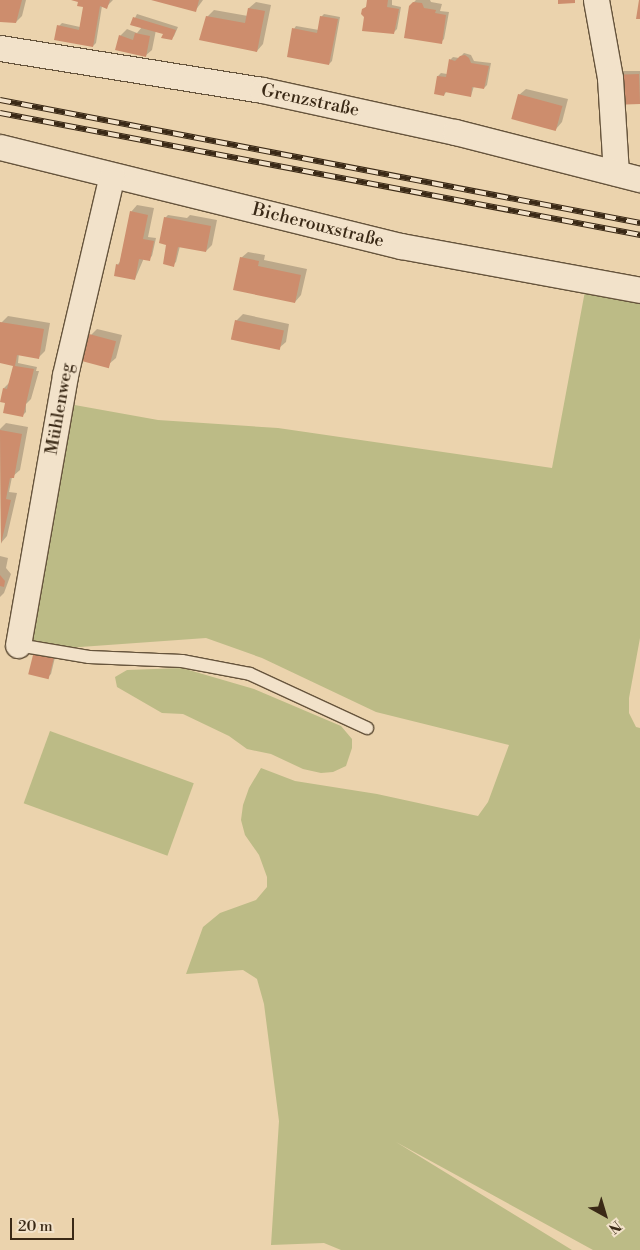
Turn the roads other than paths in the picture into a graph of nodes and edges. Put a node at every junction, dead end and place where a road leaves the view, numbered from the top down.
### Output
1 (596, 0) edge
2 (0, 48) edge
3 (0, 147) edge
4 (616, 173) junction
5 (112, 175) junction
6 (640, 179) edge
7 (640, 290) edge
8 (18, 645) joint
9 (367, 728) dead end

1 - 4 street
2 - 4 street, Grenzstraße
3 - 5 street, Bicherouxstraße
4 - 6 street, Grenzstraße
5 - 7 street, Bicherouxstraße
5 - 8 street, Mühlenweg
8 - 9 lane

